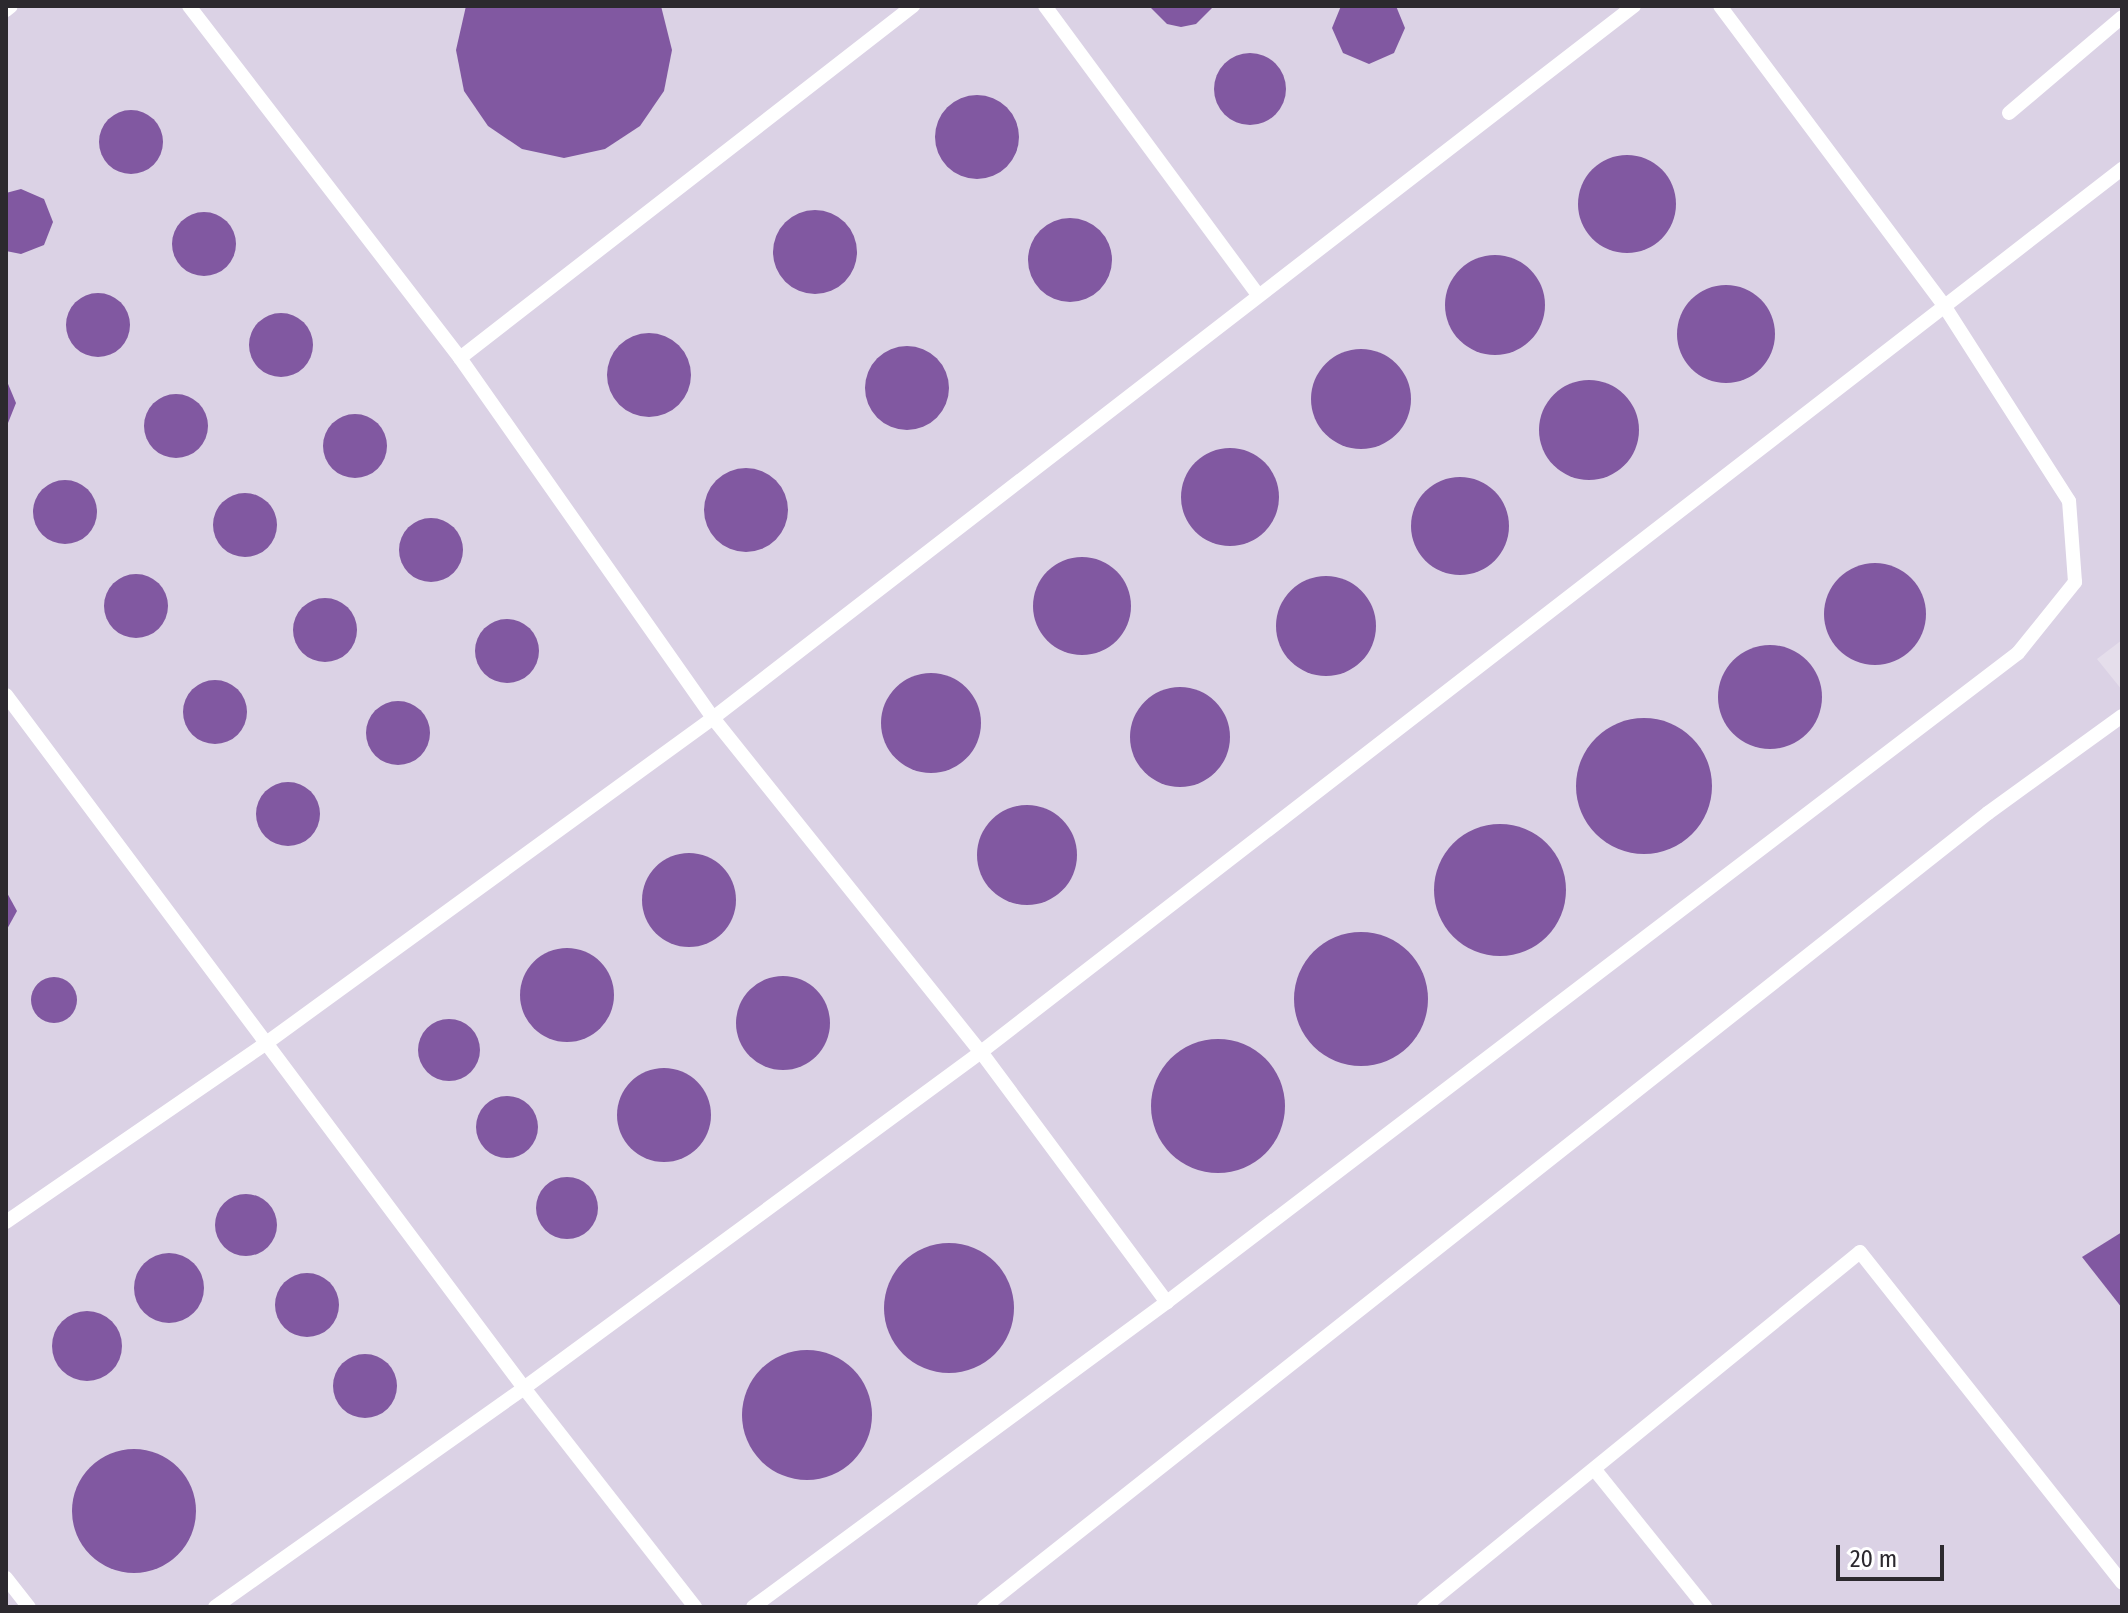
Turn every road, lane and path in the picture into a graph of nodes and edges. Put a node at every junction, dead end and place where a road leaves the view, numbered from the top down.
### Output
1 (11, 6) edge
2 (189, 6) edge
3 (913, 6) edge
4 (1045, 6) edge
5 (1634, 6) edge
6 (1720, 6) edge
7 (6, 10) edge
8 (2122, 17) edge
9 (2009, 113) dead end
10 (2122, 169) edge
11 (1258, 295) junction
12 (1943, 304) junction
13 (460, 358) junction
14 (6, 695) edge
15 (2122, 716) edge
16 (713, 718) junction
17 (265, 1044) junction
18 (981, 1052) junction
19 (6, 1222) edge
20 (1167, 1302) junction
21 (524, 1388) junction
22 (1595, 1470) junction
23 (6, 1578) edge
24 (2122, 1583) edge
25 (29, 1607) edge
26 (215, 1607) edge
27 (695, 1607) edge
28 (753, 1607) edge
29 (984, 1607) edge
30 (1424, 1607) edge
31 (1705, 1607) edge

1 - 7 lane
2 - 13 lane
3 - 13 lane
4 - 11 lane
5 - 11 lane
6 - 12 lane
8 - 9 lane
10 - 12 lane
11 - 16 lane
12 - 18 lane
12 - 20 lane
13 - 16 lane
14 - 17 lane
15 - 29 lane
16 - 17 lane
16 - 18 lane
17 - 19 lane
17 - 21 lane
18 - 20 lane
18 - 21 lane
20 - 28 lane
21 - 26 lane
21 - 27 lane
22 - 24 lane
22 - 30 lane
22 - 31 lane
23 - 25 lane

